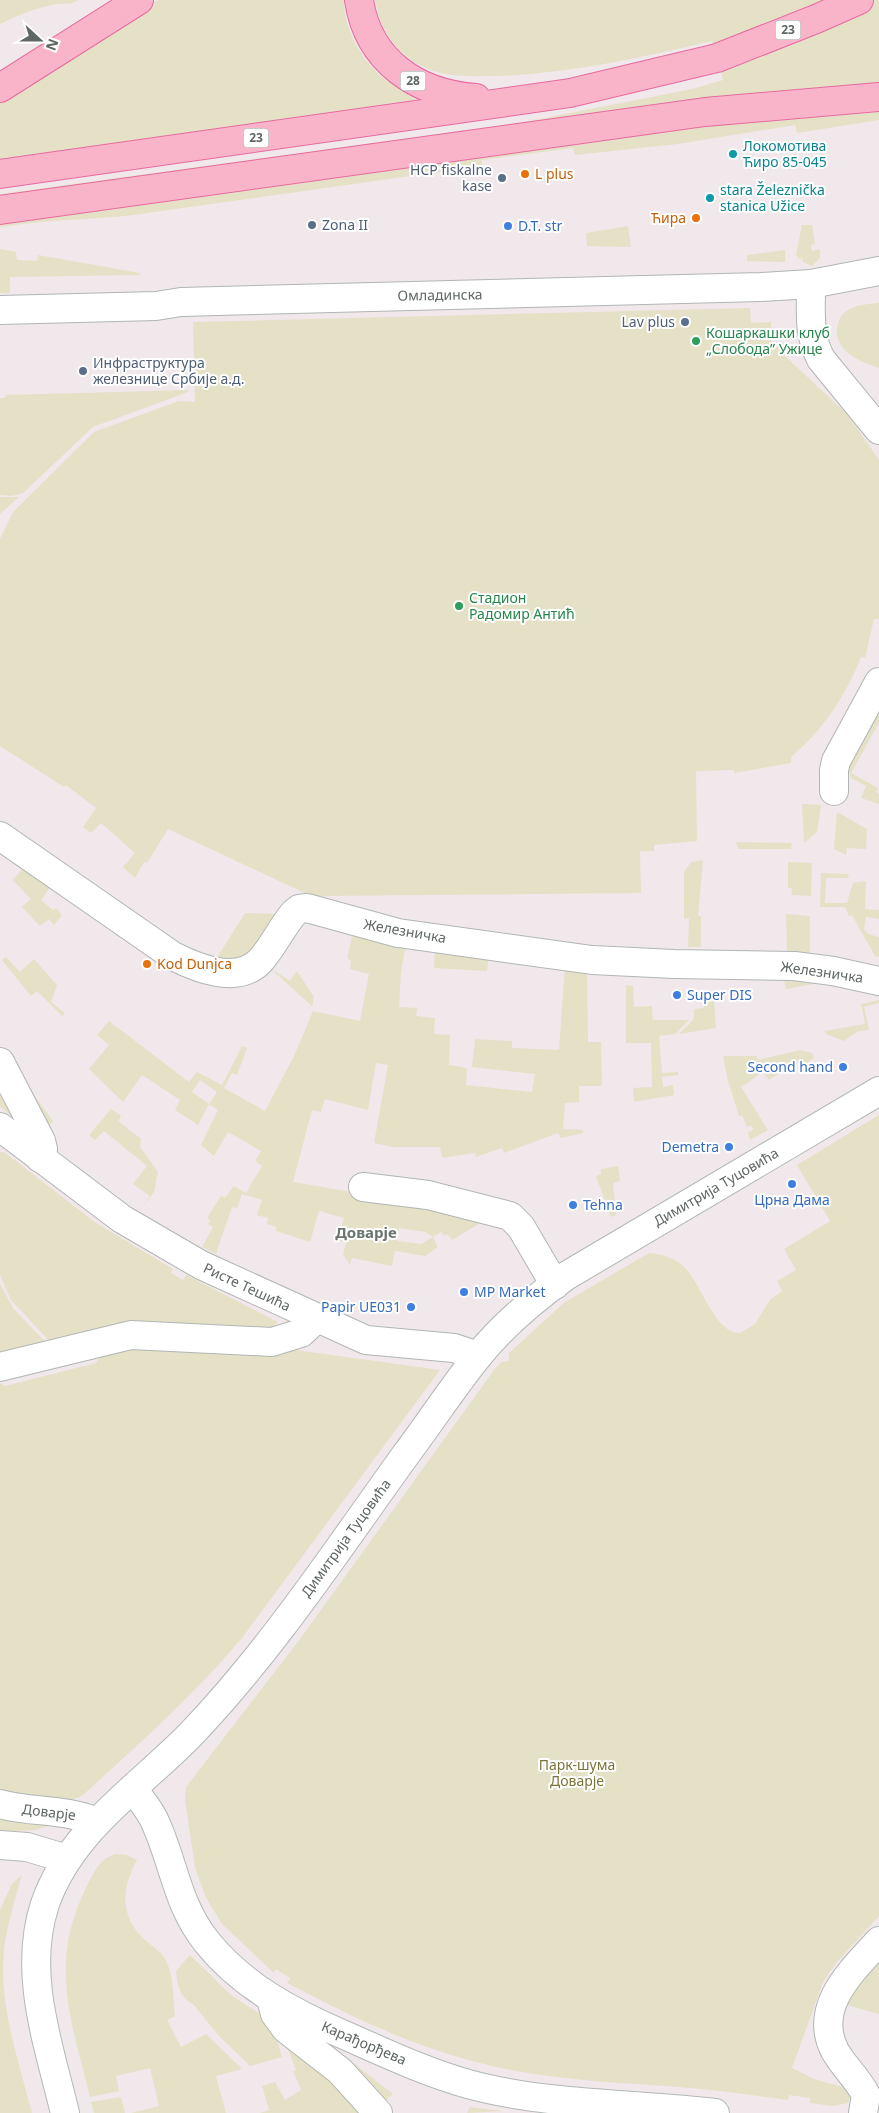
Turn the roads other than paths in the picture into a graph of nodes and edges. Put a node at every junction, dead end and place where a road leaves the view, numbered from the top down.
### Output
1 (139, 0) edge
2 (358, 0) edge
3 (859, 0) edge
4 (0, 88) edge
5 (879, 97) edge
6 (512, 101) junction
7 (0, 174) edge
8 (0, 210) edge
9 (879, 271) edge
10 (811, 284) junction
11 (0, 310) edge
12 (879, 430) edge
13 (879, 682) edge
14 (834, 791) dead end
15 (0, 836) edge
16 (879, 981) edge
17 (0, 1062) edge
18 (879, 1090) edge
19 (0, 1127) edge
20 (40, 1158) junction
21 (363, 1187) dead end
22 (554, 1285) junction
23 (316, 1319) junction
24 (478, 1356) junction
25 (0, 1367) edge
26 (133, 1789) junction
27 (0, 1804) edge
28 (97, 1822) junction
29 (0, 1846) edge
30 (67, 1859) junction
31 (879, 1940) edge
32 (271, 1998) junction
33 (65, 2113) edge
34 (378, 2113) edge
35 (715, 2113) edge
36 (863, 2113) edge

1 - 4 main road
2 - 6 main road, 28
3 - 6 main road, 23
5 - 8 main road
6 - 7 main road, 23
9 - 10 street, Омладинска
10 - 11 street, Омладинска
10 - 12 street
13 - 14 street
15 - 16 street, Железничка
17 - 20 street
18 - 22 street, Димитрија Туцовића
19 - 20 street, Ристе Тешића
20 - 23 street, Ристе Тешића
21 - 22 street
22 - 24 street, Димитрија Туцовића
23 - 24 street, Ристе Тешића
23 - 25 street
24 - 26 street, Димитрија Туцовића
26 - 28 street, Димитрија Туцовића
26 - 32 street, Карађорђева
27 - 28 street, Доварје
28 - 30 street, Димитрија Туцовића
29 - 30 street
30 - 33 street, Димитрија Туцовића
31 - 36 street
32 - 34 street
32 - 35 street, Карађорђева

